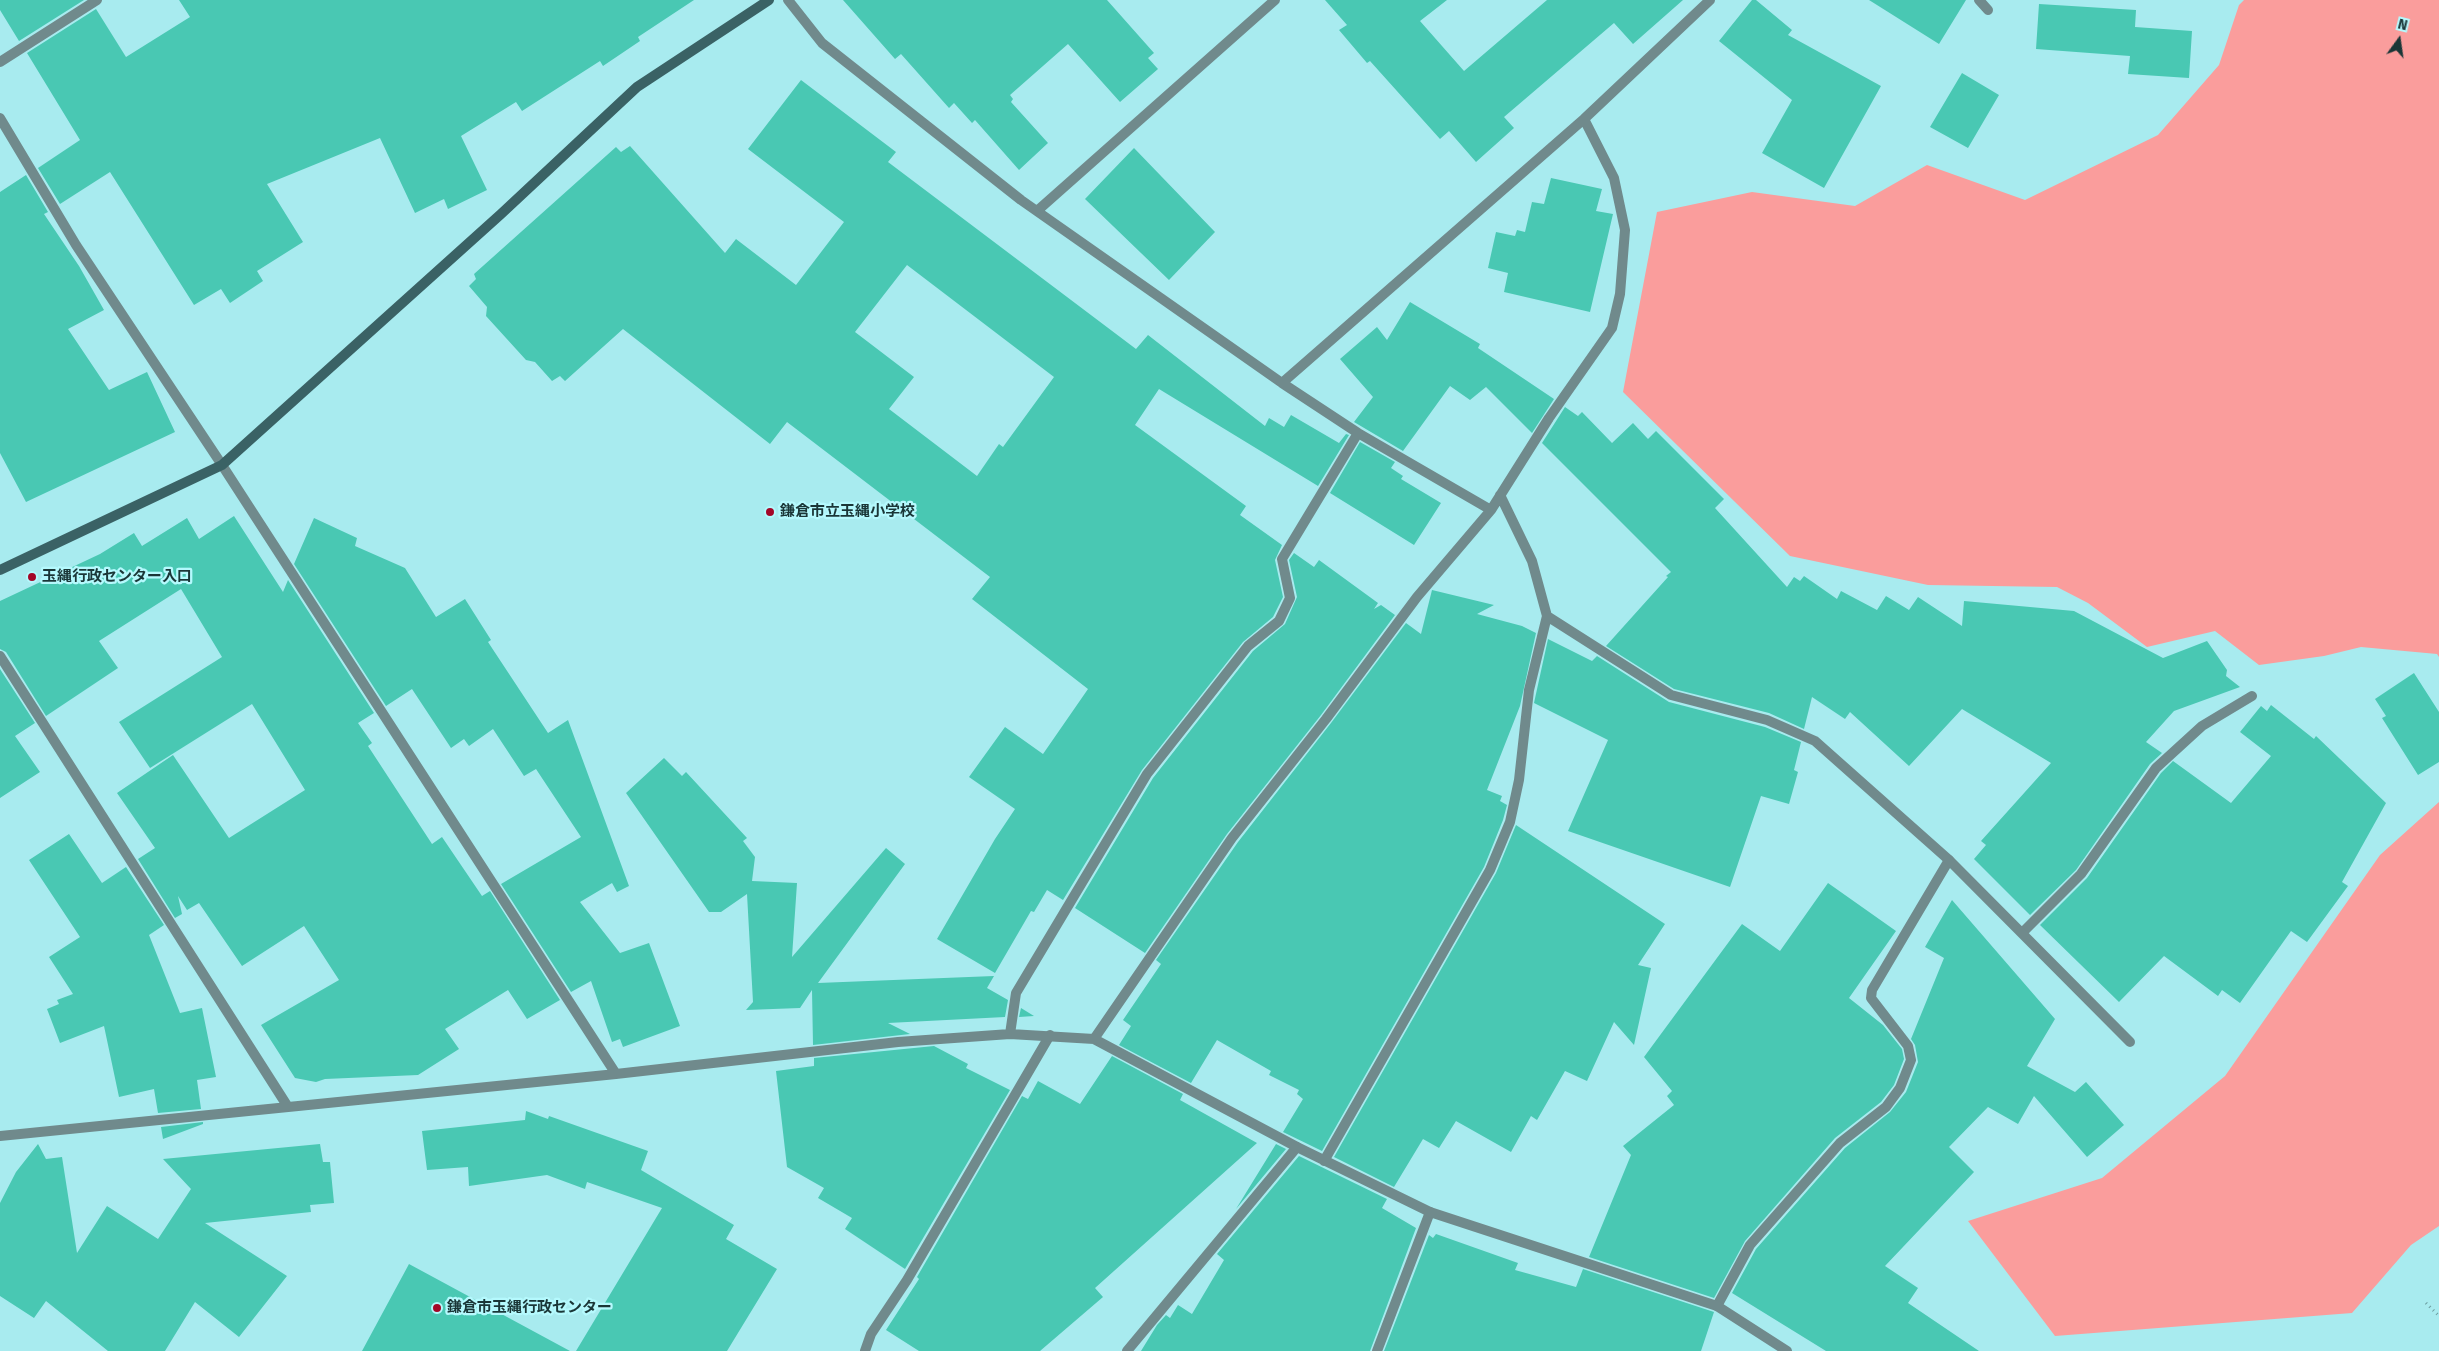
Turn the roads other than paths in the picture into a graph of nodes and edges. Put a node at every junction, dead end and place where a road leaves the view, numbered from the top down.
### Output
1 (97, 0) edge
2 (769, 0) edge
3 (788, 0) edge
4 (1275, 0) edge
5 (1710, 0) edge
6 (1979, 0) edge
7 (1988, 10) dead end
8 (0, 62) edge
9 (0, 118) edge
10 (1584, 119) junction
11 (1037, 211) junction
12 (1282, 383) junction
13 (1358, 433) junction
14 (222, 465) junction
15 (1500, 495) junction
16 (1491, 510) junction
17 (0, 570) edge
18 (1547, 616) junction
19 (0, 656) edge
20 (2252, 696) dead end
21 (1949, 860) junction
22 (2023, 932) junction
23 (1010, 1034) junction
24 (1050, 1035) junction
25 (1094, 1039) junction
26 (2130, 1042) dead end
27 (616, 1074) junction
28 (288, 1107) junction
29 (0, 1136) edge
30 (1297, 1147) junction
31 (1324, 1160) junction
32 (1430, 1212) junction
33 (1717, 1306) junction
34 (865, 1351) edge
35 (1127, 1351) edge
36 (1377, 1351) edge
37 (1787, 1351) edge

1 - 8 street
2 - 14 street
3 - 11 street
4 - 11 street
5 - 10 street
6 - 7 street
9 - 14 street
10 - 12 street
10 - 15 street
11 - 12 street
12 - 13 street
13 - 16 street
13 - 23 street
14 - 17 street
14 - 27 street
15 - 16 street
15 - 18 street
16 - 25 street
18 - 21 street
18 - 31 street
19 - 28 street
20 - 22 street
21 - 22 street
21 - 33 street
22 - 26 street
23 - 24 street
23 - 27 street
24 - 25 street
24 - 34 street
25 - 30 street
27 - 28 street
28 - 29 street
30 - 31 street
30 - 35 street
31 - 32 street
32 - 33 street
32 - 36 street
33 - 37 street

